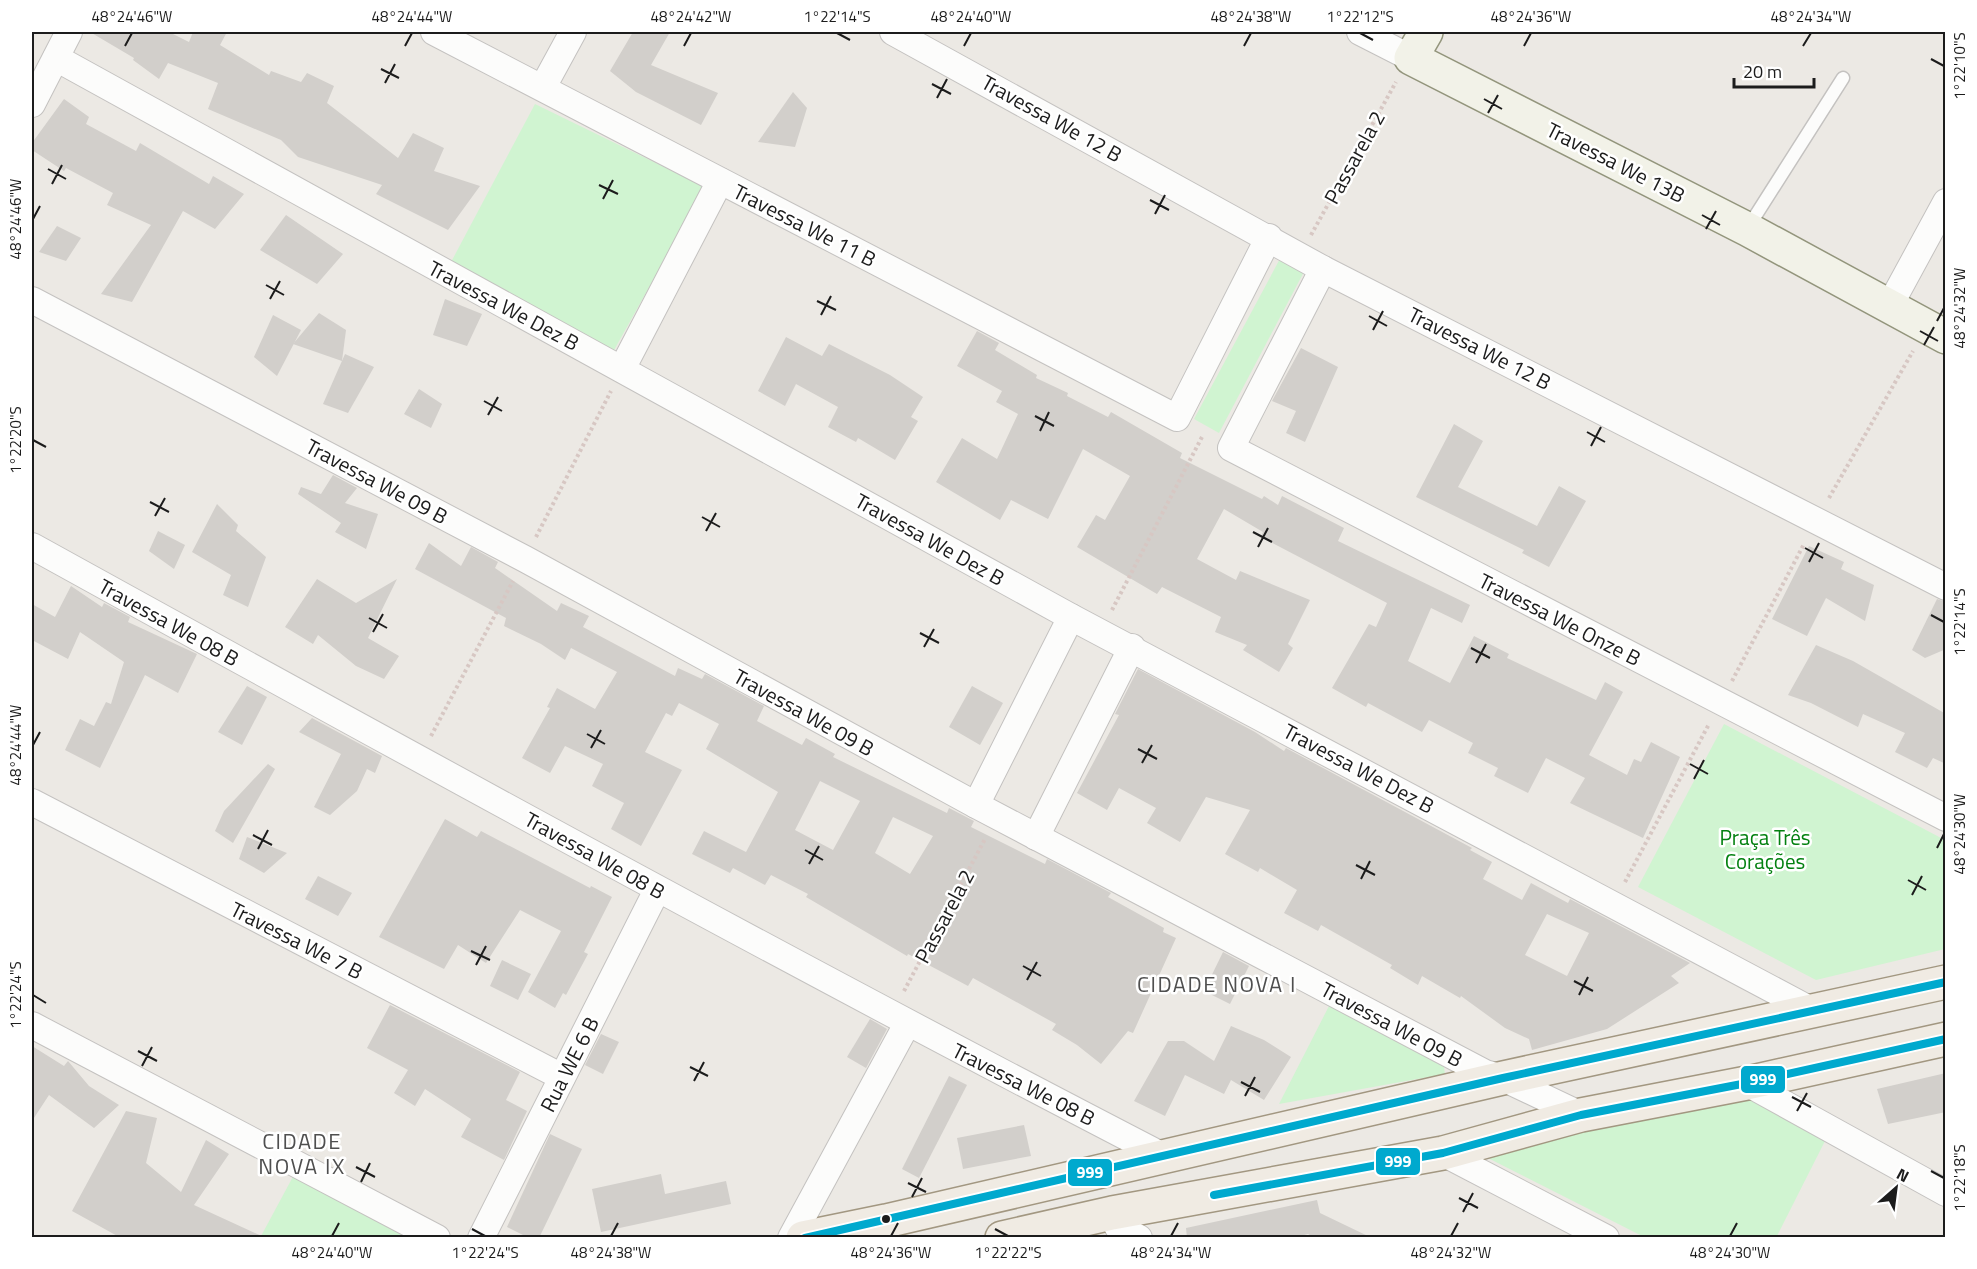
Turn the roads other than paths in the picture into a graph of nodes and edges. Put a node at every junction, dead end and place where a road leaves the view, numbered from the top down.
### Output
1 (69, 32) edge
2 (434, 32) edge
3 (573, 32) edge
4 (893, 32) edge
5 (1360, 32) edge
6 (1415, 49) edge
7 (56, 58) junction
8 (1843, 78) dead end
9 (543, 87) junction
10 (32, 104) edge
11 (720, 181) junction
12 (1946, 202) edge
13 (1747, 229) junction
14 (1269, 237) junction
15 (1323, 268) junction
16 (32, 300) edge
17 (1890, 305) junction
18 (1936, 332) edge
19 (622, 369) junction
20 (32, 546) edge
21 (1946, 587) edge
22 (1071, 616) junction
23 (1132, 647) junction
24 (32, 802) edge
25 (986, 811) junction
26 (1946, 818) edge
27 (1036, 837) junction
28 (657, 890) junction
29 (1946, 982) edge
30 (1811, 1010) junction
31 (899, 1020) junction
32 (32, 1025) edge
33 (1946, 1039) edge
34 (562, 1077) junction
35 (1503, 1078) junction
36 (1747, 1083) junction
37 (1581, 1116) junction
38 (1443, 1153) junction
39 (1163, 1156) junction
40 (1946, 1193) edge
41 (1112, 1213) junction
42 (437, 1238) edge
43 (480, 1238) edge
44 (791, 1238) edge
45 (803, 1238) edge
46 (1002, 1238) edge
47 (1139, 1238) edge
48 (1606, 1238) edge

1 - 7 street
2 - 9 street, Travessa We 11 B
3 - 9 street
4 - 14 street, Travessa We 12 B
5 - 6 street, Travessa We 13B
6 - 13 main road, Travessa We 13B
7 - 10 street
7 - 19 street, Travessa We Dez B
8 - 13 lane
9 - 11 street, Travessa We 11 B
11 - 14 street, Travessa We 11 B
11 - 19 street
12 - 17 street
13 - 17 main road, Travessa We 13B
14 - 15 street, Travessa We 12 B
15 - 21 street, Travessa We 12 B
15 - 26 street, Travessa We Onze B
16 - 25 street, Travessa We 09 B
17 - 18 main road, Travessa We 13B
19 - 22 street, Travessa We Dez B
20 - 28 street, Travessa We 08 B
22 - 23 street, Travessa We Dez B
22 - 25 street
23 - 27 street
23 - 30 street, Travessa We Dez B
24 - 34 street, Travessa We 7 B
25 - 27 street, Travessa We 09 B
27 - 35 street, Travessa We 09 B
28 - 31 street, Travessa We 08 B
28 - 34 street, Rua WE 6 B
29 - 30 main road
30 - 35 main road
31 - 39 street, Travessa We 08 B
31 - 44 street
32 - 42 street
33 - 36 main road
34 - 43 street, Rua WE 6 B
35 - 37 street, Travessa We 09 B
35 - 39 main road
36 - 37 main road
36 - 40 street
37 - 38 main road
38 - 41 main road
38 - 48 street
39 - 45 main road
41 - 46 main road
41 - 47 street

